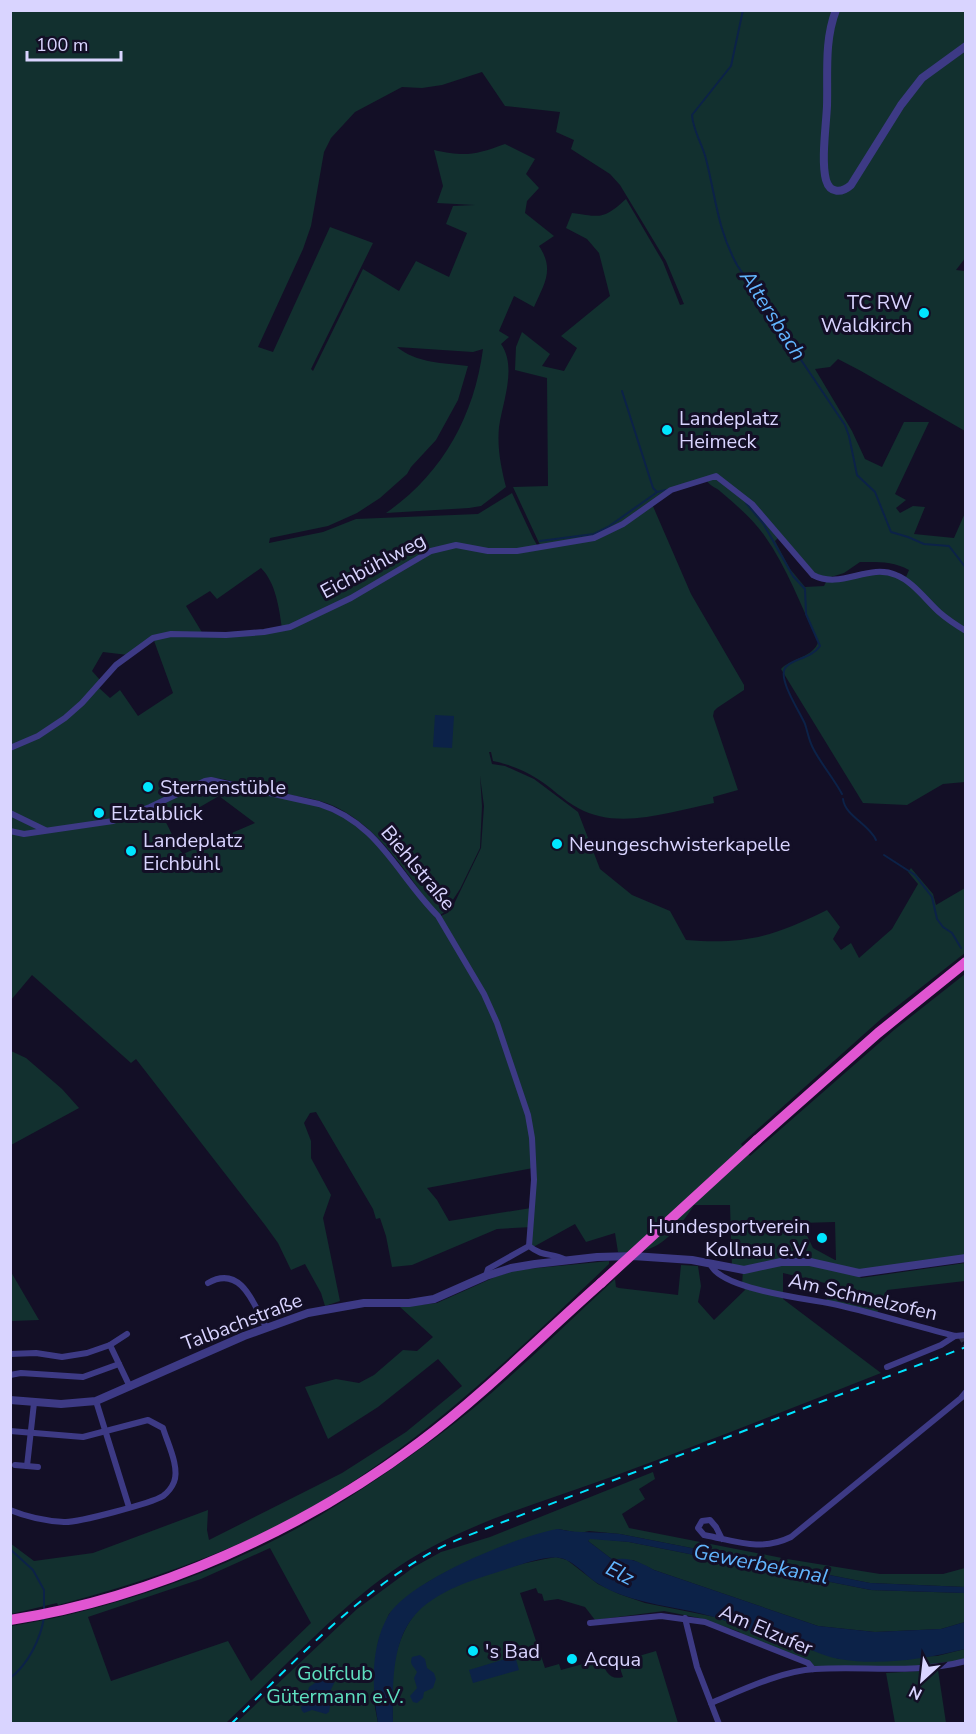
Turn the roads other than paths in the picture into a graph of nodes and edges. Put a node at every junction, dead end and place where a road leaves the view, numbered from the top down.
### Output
1 (836, 10) edge
2 (966, 46) edge
3 (966, 631) edge
4 (10, 748) edge
5 (10, 813) edge
6 (10, 831) edge
7 (47, 831) junction
8 (966, 962) edge
9 (529, 1246) junction
10 (966, 1258) edge
11 (567, 1261) junction
12 (710, 1263) junction
13 (486, 1276) junction
14 (208, 1283) dead end
15 (764, 1291) joint
16 (266, 1327) junction
17 (127, 1334) dead end
18 (966, 1335) edge
19 (955, 1336) junction
20 (110, 1345) junction
21 (10, 1354) edge
22 (119, 1364) junction
23 (886, 1367) dead end
24 (10, 1375) edge
25 (130, 1387) junction
26 (966, 1392) edge
27 (10, 1400) edge
28 (96, 1401) junction
29 (34, 1403) junction
30 (10, 1431) edge
31 (105, 1431) junction
32 (29, 1433) junction
33 (15, 1465) dead end
34 (27, 1466) junction
35 (38, 1467) dead end
36 (129, 1507) junction
37 (10, 1510) edge
38 (722, 1539) dead end
39 (685, 1618) junction
40 (10, 1620) edge
41 (591, 1623) dead end
42 (966, 1661) edge
43 (813, 1669) junction
44 (711, 1703) junction
45 (719, 1724) edge

1 - 2 street
3 - 4 street, Eichbühlweg
5 - 7 street
6 - 7 street, Biehlstraße
7 - 9 street, Biehlstraße
8 - 40 highway, bridge
9 - 11 street
9 - 13 street
10 - 12 street
11 - 12 street, Talbachstraße
11 - 13 street, Talbachstraße
12 - 15 street, Talbachstraße
13 - 16 street, Talbachstraße
14 - 16 street
15 - 19 street, Am Schmelzofen
16 - 25 street, Talbachstraße
17 - 20 street
18 - 19 street, Am Schmelzofen
19 - 23 street, Am Schmelzofen
20 - 21 street
20 - 22 street
22 - 24 street
22 - 25 street
25 - 28 street, Talbachstraße
26 - 38 street
27 - 29 street, Talbachstraße
28 - 29 street, Talbachstraße
28 - 31 street
29 - 32 street
30 - 32 street
31 - 32 street
31 - 36 street
31 - 36 street
32 - 34 street
33 - 34 street
34 - 35 street
36 - 37 street
39 - 41 street, Am Elzufer
39 - 43 street, Am Elzufer
39 - 44 street
42 - 43 street, Am Elzufer
43 - 44 street
44 - 45 street

